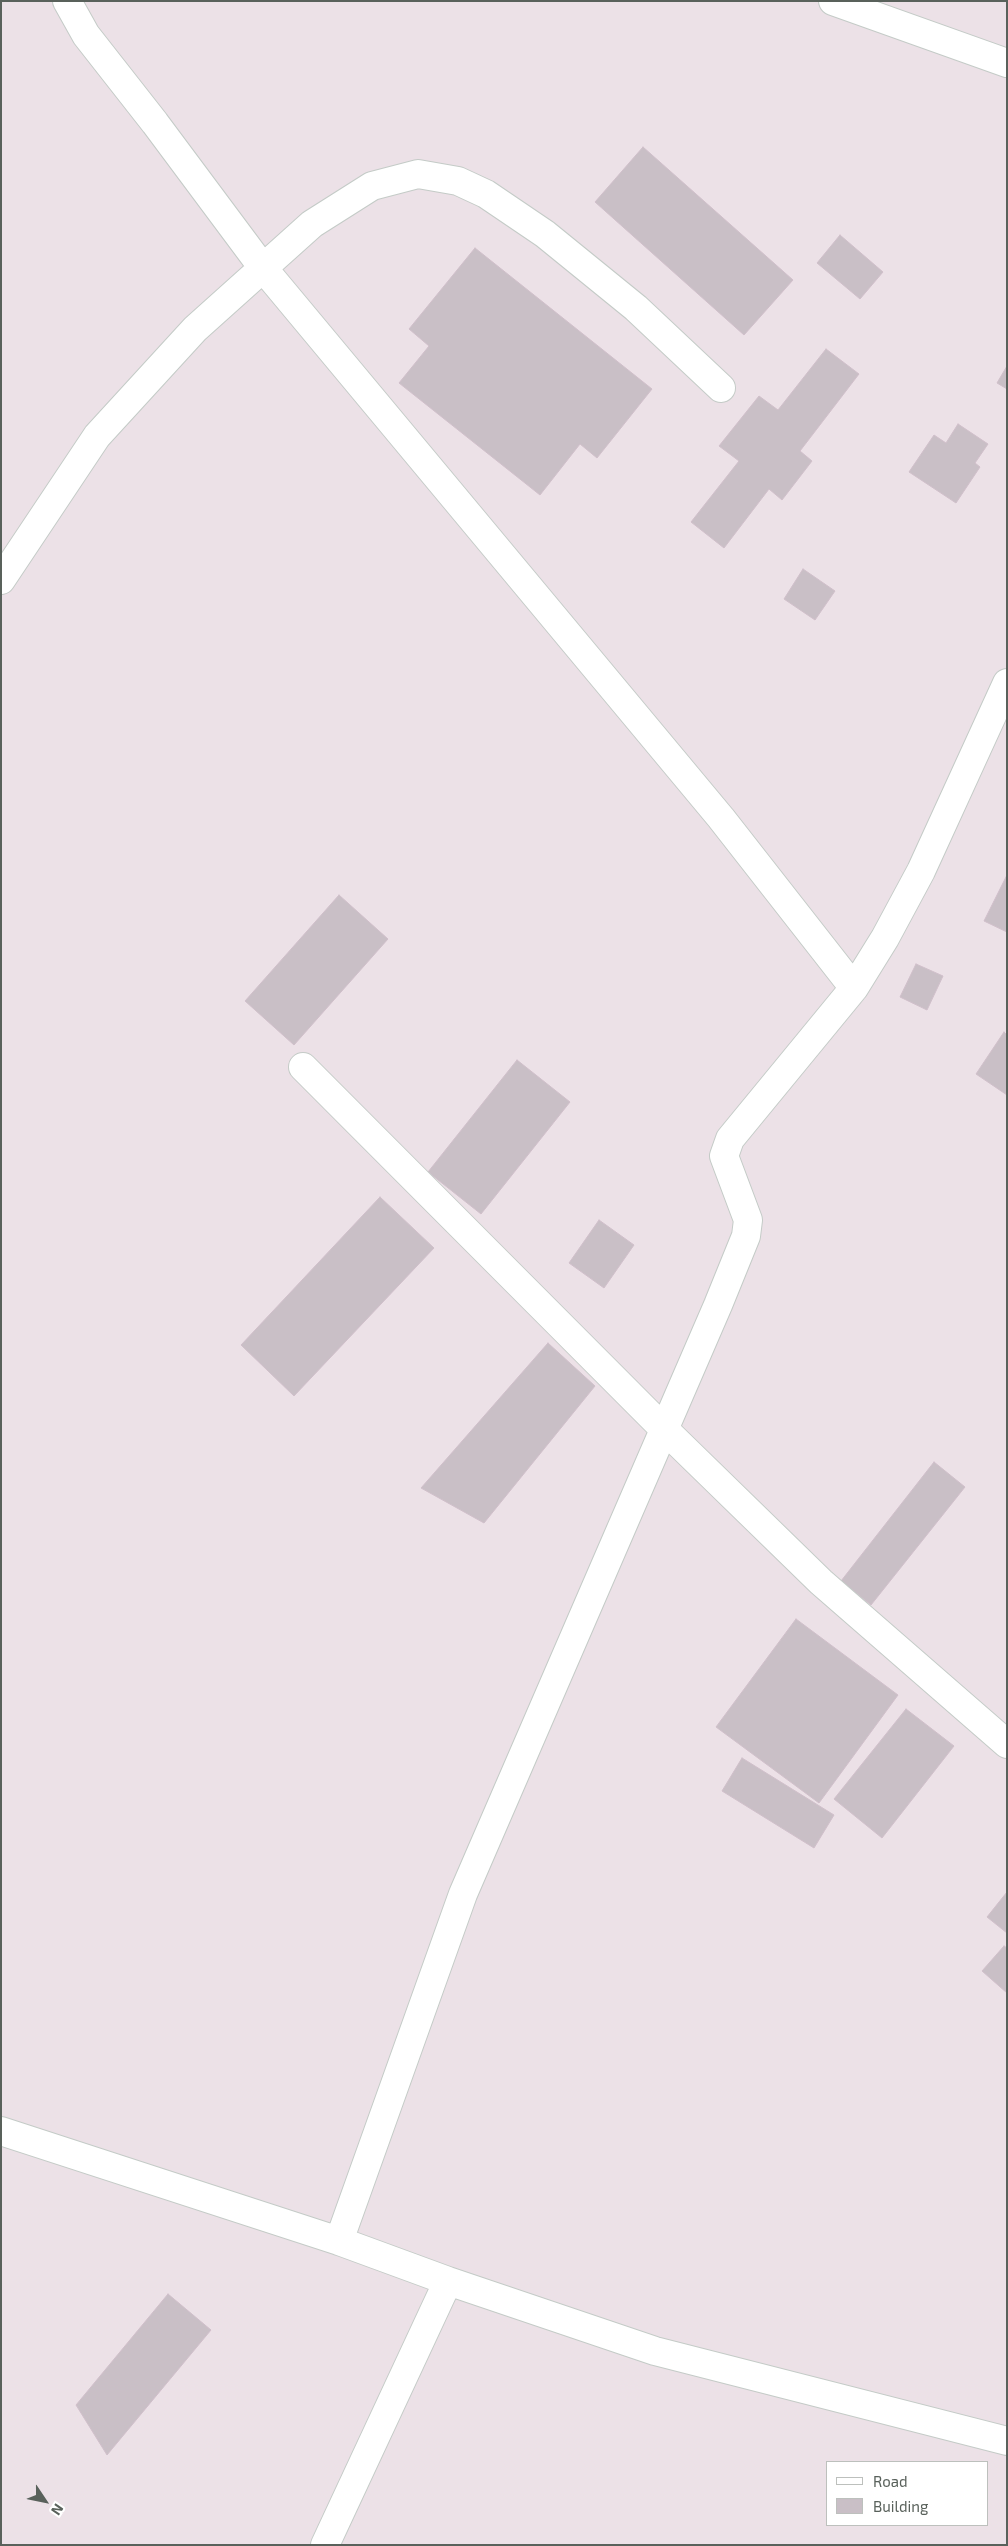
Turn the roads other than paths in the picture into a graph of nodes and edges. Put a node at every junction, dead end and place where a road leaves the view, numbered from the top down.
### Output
1 (67, 1) edge
2 (833, 1) edge
3 (1007, 63) edge
4 (263, 268) junction
5 (721, 388) dead end
6 (1, 580) edge
7 (1007, 683) edge
8 (997, 734) edge
9 (854, 988) junction
10 (303, 1067) dead end
11 (664, 1428) junction
12 (1007, 1744) edge
13 (1, 2131) edge
14 (340, 2242) junction
15 (448, 2281) junction
16 (1007, 2441) edge
17 (326, 2545) edge

1 - 4 street
2 - 3 street
4 - 5 street
4 - 6 street
4 - 9 street
7 - 8 street
8 - 9 street
9 - 11 street
10 - 11 street
11 - 12 street
11 - 14 street
13 - 14 street
14 - 15 street
15 - 16 street
15 - 17 street

